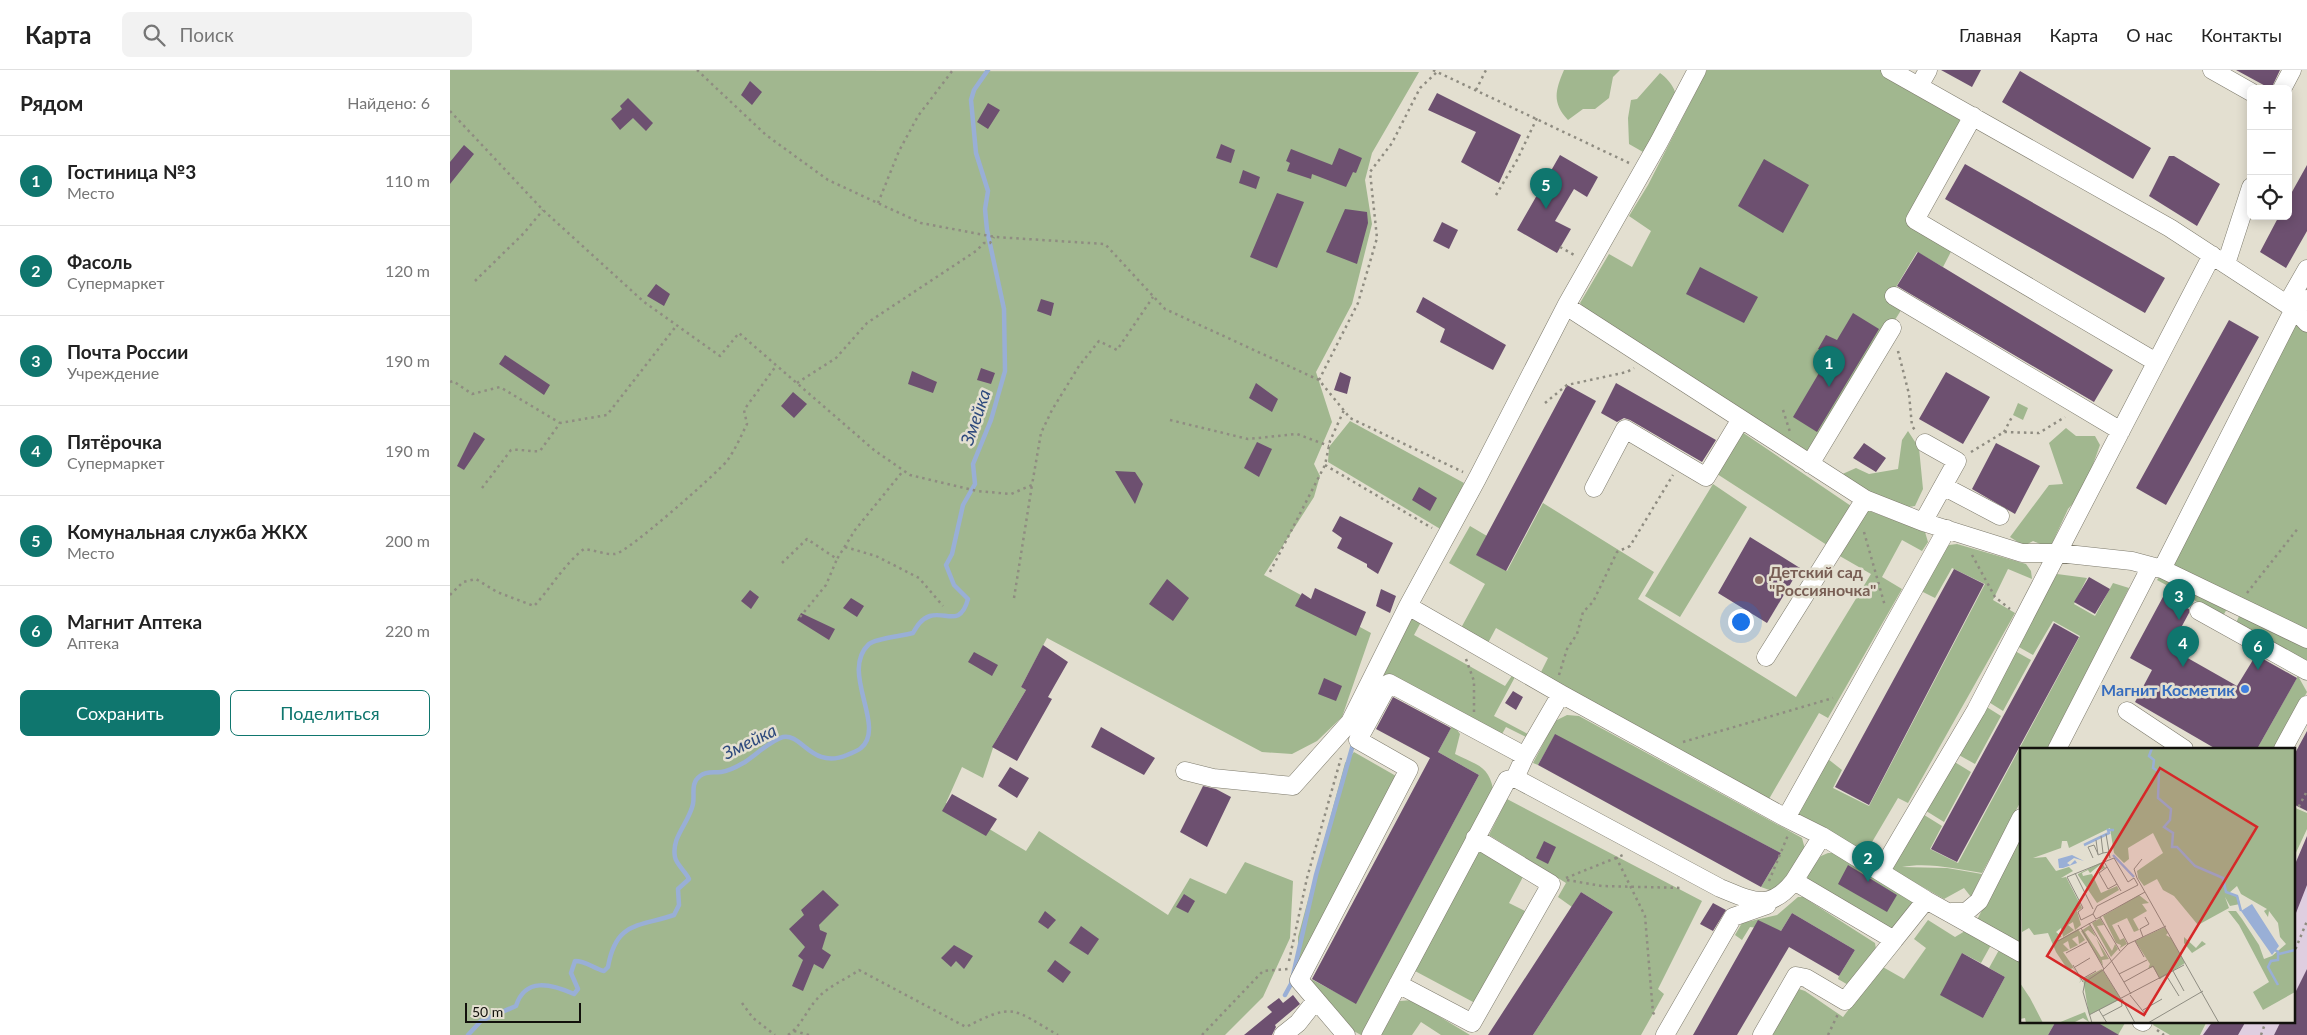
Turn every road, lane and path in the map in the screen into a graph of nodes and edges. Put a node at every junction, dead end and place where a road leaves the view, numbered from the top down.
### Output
1 (697, 70) edge
2 (953, 70) edge
3 (1433, 70) edge
4 (1486, 70) edge
5 (1697, 70) edge
6 (1890, 70) edge
7 (1928, 70) edge
8 (2212, 70) edge
9 (2292, 70) edge
10 (1437, 72) junction
11 (2284, 85) edge
12 (1919, 86) junction
13 (1476, 90) junction
14 (2247, 90) edge
15 (450, 111) edge
16 (1973, 116) junction
17 (1537, 118) junction
18 (1644, 170) junction
19 (1496, 195) dead end
20 (2247, 196) edge
21 (878, 203) junction
22 (543, 210) junction
23 (994, 237) junction
24 (2219, 260) junction
25 (2307, 269) edge
26 (475, 281) dead end
27 (1894, 296) dead end
28 (1153, 297) junction
29 (2296, 304) edge
30 (1566, 306) junction
31 (2307, 323) edge
32 (677, 325) junction
33 (1892, 328) joint
34 (1649, 360) junction
35 (2156, 362) junction
36 (777, 366) junction
37 (1319, 380) junction
38 (450, 382) edge
39 (797, 383) junction
40 (1544, 403) dead end
41 (2080, 407) junction
42 (1344, 410) junction
43 (2012, 415) dead end
44 (1741, 419) junction
45 (1170, 420) dead end
46 (560, 424) junction
47 (2121, 431) junction
48 (2004, 432) junction
49 (1925, 443) joint
50 (1329, 446) junction
51 (1956, 461) junction
52 (1681, 462) junction
53 (1810, 464) junction
54 (1325, 465) junction
55 (903, 471) junction
56 (1477, 480) junction
57 (1032, 485) junction
58 (1943, 486) junction
59 (482, 488) dead end
60 (1594, 488) dead end
61 (1862, 504) junction
62 (2000, 516) dead end
63 (1923, 522) junction
64 (2298, 527) dead end
65 (1947, 529) junction
66 (1446, 536) junction
67 (845, 547) junction
68 (1970, 552) dead end
69 (2058, 553) junction
70 (837, 560) junction
71 (782, 563) dead end
72 (2158, 563) junction
73 (1270, 572) dead end
74 (450, 595) edge
75 (1995, 597) dead end
76 (1014, 598) dead end
77 (2237, 605) junction
78 (943, 606) dead end
79 (1408, 606) junction
80 (2199, 611) dead end
81 (800, 617) dead end
82 (1891, 630) junction
83 (1456, 634) junction
84 (2307, 639) edge
85 (1766, 657) dead end
86 (2307, 671) edge
87 (1857, 691) junction
88 (1558, 692) junction
89 (2307, 705) edge
90 (2127, 711) dead end
91 (1475, 728) junction
92 (1676, 744) dead end
93 (2058, 748) edge
94 (2182, 748) edge
95 (2284, 748) edge
96 (1343, 751) dead end
97 (1524, 756) junction
98 (1185, 771) dead end
99 (1515, 778) junction
100 (2307, 791) edge
101 (2294, 808) edge
102 (2020, 820) edge
103 (1787, 825) junction
104 (1822, 836) junction
105 (1476, 838) junction
106 (1650, 850) junction
107 (1616, 857) junction
108 (1881, 871) junction
109 (1794, 881) junction
110 (1630, 886) junction
111 (1692, 888) dead end
112 (1771, 893) junction
113 (1926, 900) junction
114 (1979, 902) junction
115 (1951, 912) junction
116 (2307, 921) edge
117 (1968, 922) junction
118 (1894, 940) junction
119 (2020, 952) edge
120 (2294, 953) edge
121 (1398, 984) junction
122 (1316, 1000) junction
123 (1845, 1001) junction
124 (742, 1003) dead end
125 (1653, 1013) dead end
126 (2266, 1022) edge
127 (794, 1031) junction
128 (775, 1035) edge
129 (788, 1035) edge
130 (809, 1035) edge
131 (1058, 1035) edge
132 (1202, 1035) edge
133 (1284, 1035) edge
134 (1346, 1035) edge
135 (1371, 1035) edge
136 (1664, 1035) edge
137 (1762, 1035) edge
138 (1828, 1035) edge
139 (2261, 1035) edge

1 - 21 path
2 - 21 path
3 - 10 path
4 - 13 path
5 - 18 street
6 - 12 street
7 - 12 street
8 - 14 street
9 - 11 street
10 - 13 path
10 - 37 path
12 - 16 street
13 - 17 path
15 - 22 path
16 - 24 street
16 - 35 street
17 - 18 path
17 - 19 path
18 - 30 street
20 - 24 street
21 - 23 path
22 - 26 path
22 - 32 path
23 - 28 path
23 - 39 path
24 - 29 street
24 - 35 street
25 - 29 street
27 - 41 street
28 - 37 path
28 - 57 path
29 - 31 street
29 - 72 street
30 - 34 street
30 - 56 street
32 - 36 path
32 - 46 path
33 - 49 path
33 - 53 street
34 - 40 path
34 - 44 street
35 - 47 street
36 - 39 path
36 - 74 path
37 - 42 path
38 - 46 path
39 - 55 path
41 - 47 street
41 - 48 path
42 - 50 path
42 - 56 path
43 - 48 path
44 - 52 street
44 - 53 street
45 - 50 path
46 - 59 path
47 - 69 street
48 - 51 path
49 - 51 street
50 - 54 path
51 - 58 street
52 - 60 street
52 - 88 path
53 - 61 street
54 - 66 path
54 - 73 path
55 - 57 path
55 - 67 path
56 - 66 street
57 - 76 path
58 - 62 street
58 - 63 street
61 - 63 street
61 - 82 path
61 - 85 street
63 - 65 street
64 - 77 path
65 - 69 street
65 - 82 street
66 - 79 street
67 - 70 path
67 - 78 path
68 - 75 path
69 - 72 street
69 - 108 street
70 - 71 path
70 - 81 path
72 - 77 street
72 - 93 street
77 - 84 street
79 - 83 street
79 - 98 street
80 - 86 street
82 - 87 street
83 - 88 street
83 - 91 path
87 - 92 path
87 - 103 street
88 - 97 street
88 - 103 street
89 - 95 street
90 - 94 street
91 - 97 street
91 - 122 street
96 - 132 path
97 - 99 street
99 - 105 street
99 - 106 street
100 - 101 path
102 - 114 street
103 - 104 street
103 - 112 path
104 - 108 street
104 - 109 street
105 - 121 street
105 - 121 street
106 - 107 path
106 - 112 street
107 - 110 path
107 - 110 path
108 - 113 street
109 - 112 street
109 - 118 street
110 - 111 path
110 - 125 path
112 - 136 street
113 - 115 street
113 - 118 street
114 - 115 street
114 - 117 street
115 - 117 street
116 - 120 path
117 - 119 street
118 - 123 street
121 - 135 street
122 - 133 street
122 - 134 street
123 - 137 street
123 - 138 path
124 - 128 path
126 - 139 path
127 - 129 path
127 - 130 path
127 - 131 path

